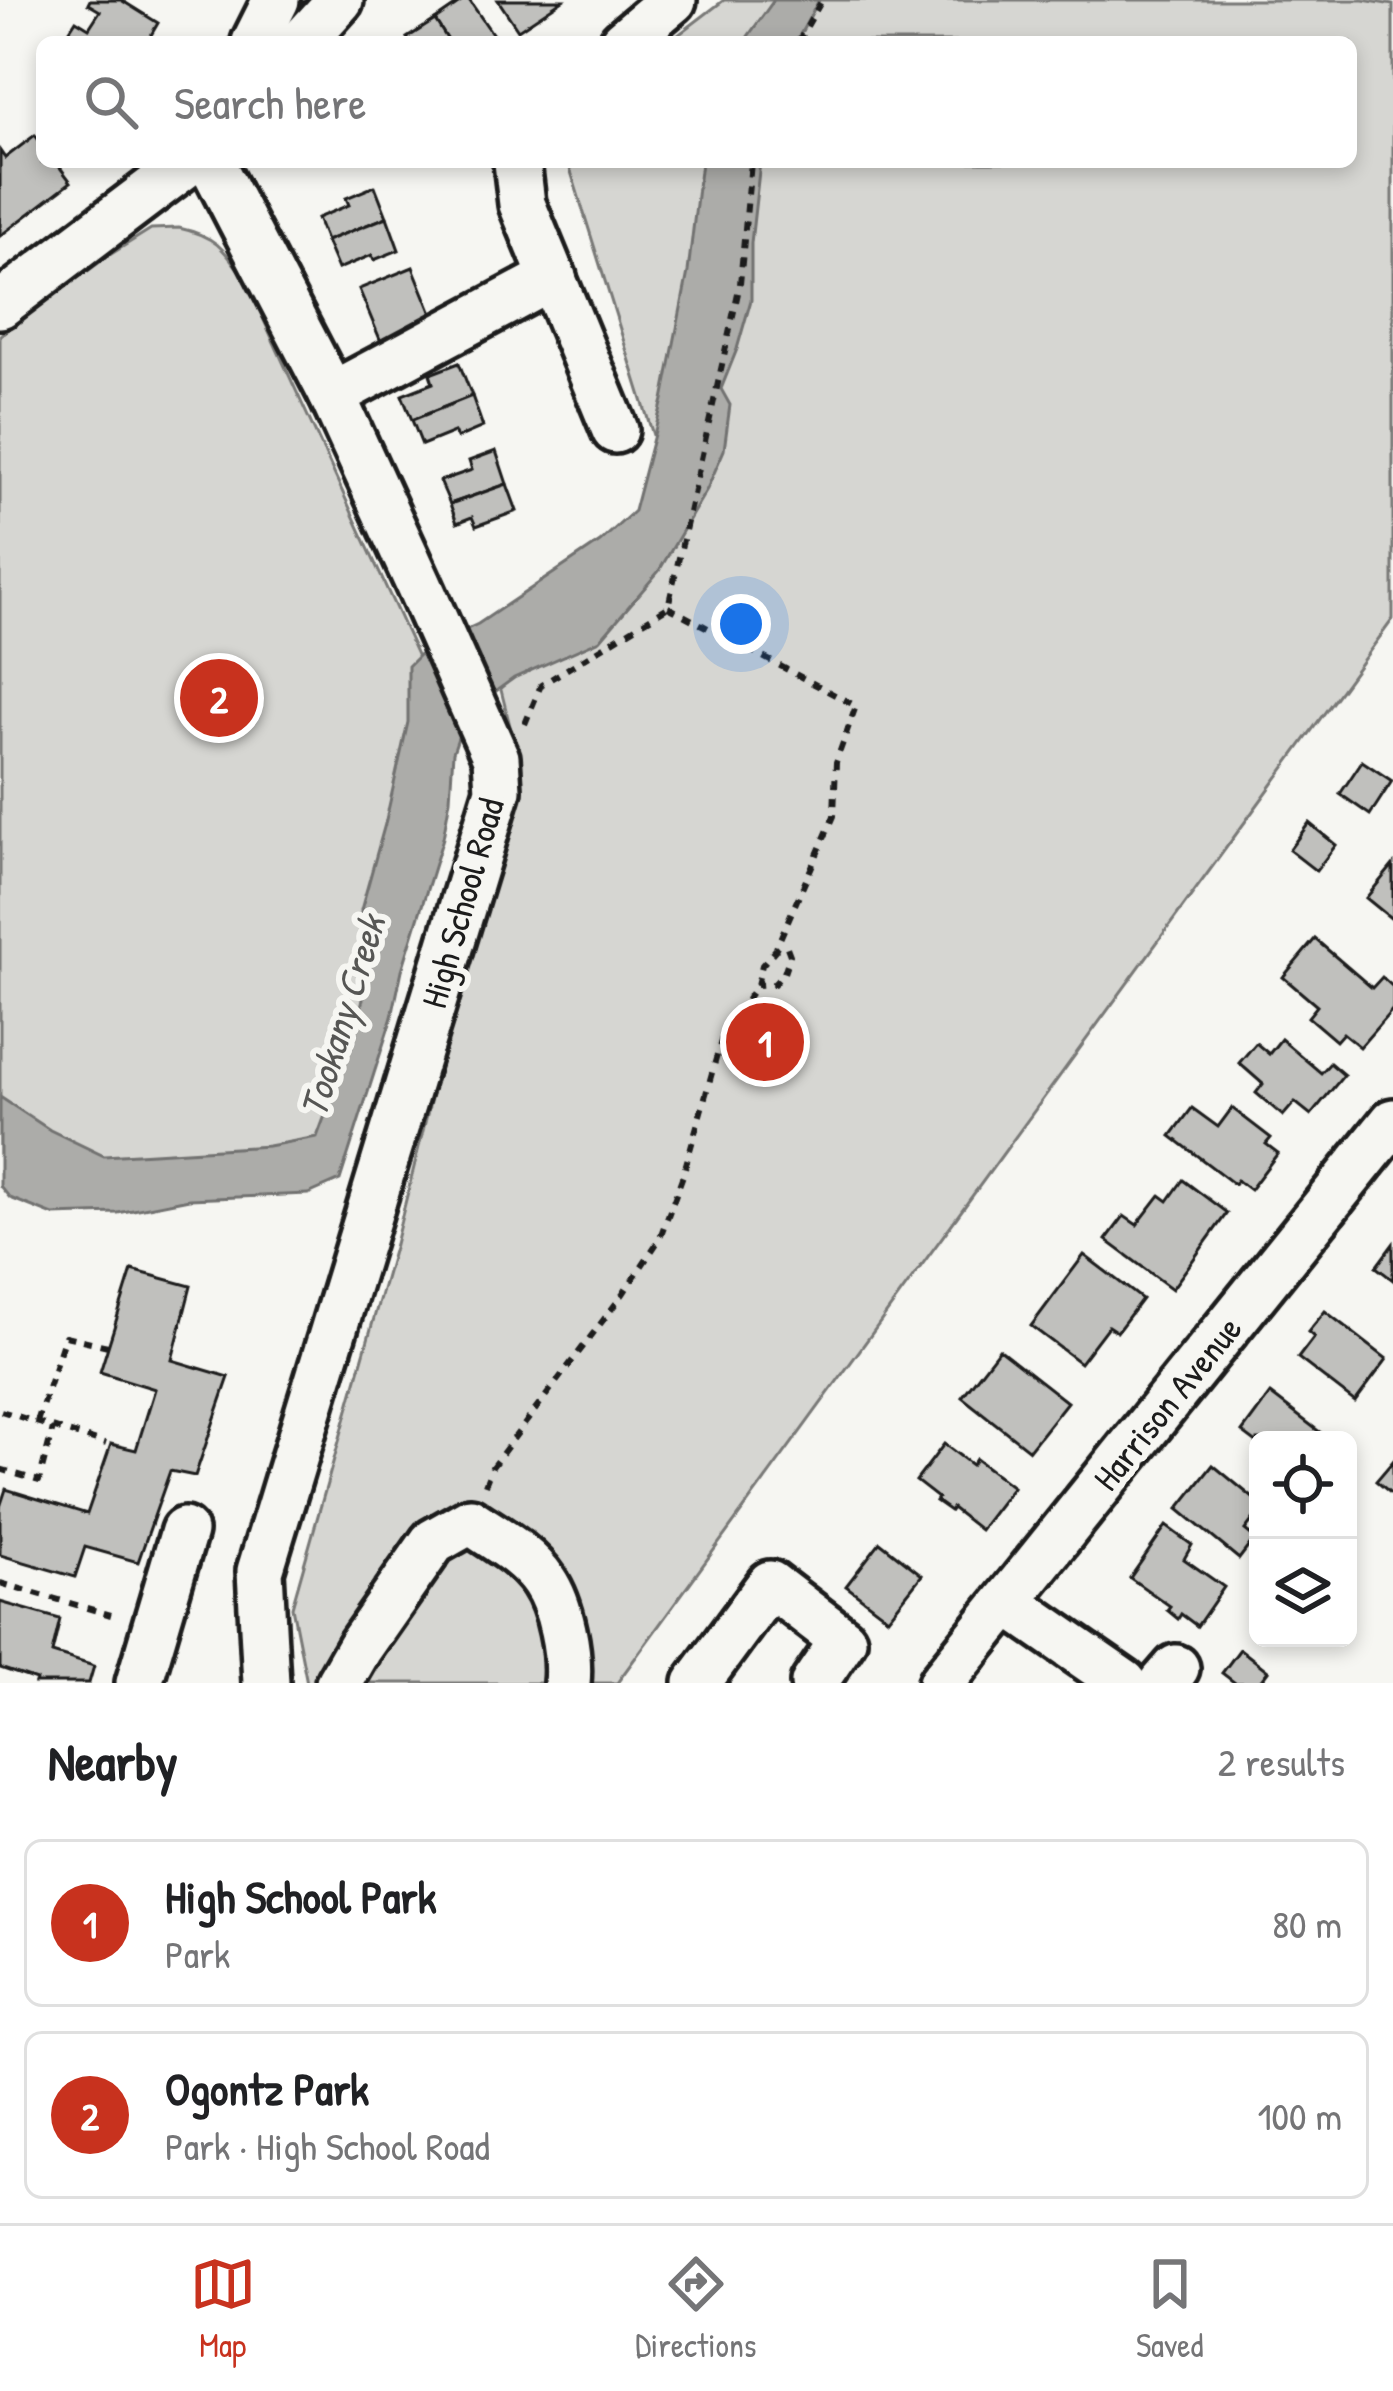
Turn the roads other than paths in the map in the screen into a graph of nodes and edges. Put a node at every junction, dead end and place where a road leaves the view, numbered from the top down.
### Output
1 (276, 0) edge
2 (340, 0) edge
3 (673, 0) edge
4 (258, 36) edge
5 (307, 36) edge
6 (630, 36) edge
7 (181, 168) edge
8 (214, 168) edge
9 (519, 168) edge
10 (553, 277) junction
11 (0, 304) edge
12 (332, 395) junction
13 (615, 430) dead end
14 (1393, 1122) edge
15 (184, 1531) dead end
16 (1007, 1602) junction
17 (139, 1683) edge
18 (266, 1683) edge
19 (339, 1683) edge
20 (567, 1683) edge
21 (697, 1683) edge
22 (814, 1683) edge
23 (941, 1683) edge
24 (1124, 1683) edge

1 - 4 street
2 - 5 street
3 - 6 street
7 - 11 street
8 - 12 street, High School Road
9 - 10 street
10 - 12 street
10 - 13 street
12 - 18 street, High School Road
14 - 16 street, Harrison Avenue
15 - 17 street
16 - 23 street, Harrison Avenue
16 - 24 street
19 - 20 street
21 - 22 street

